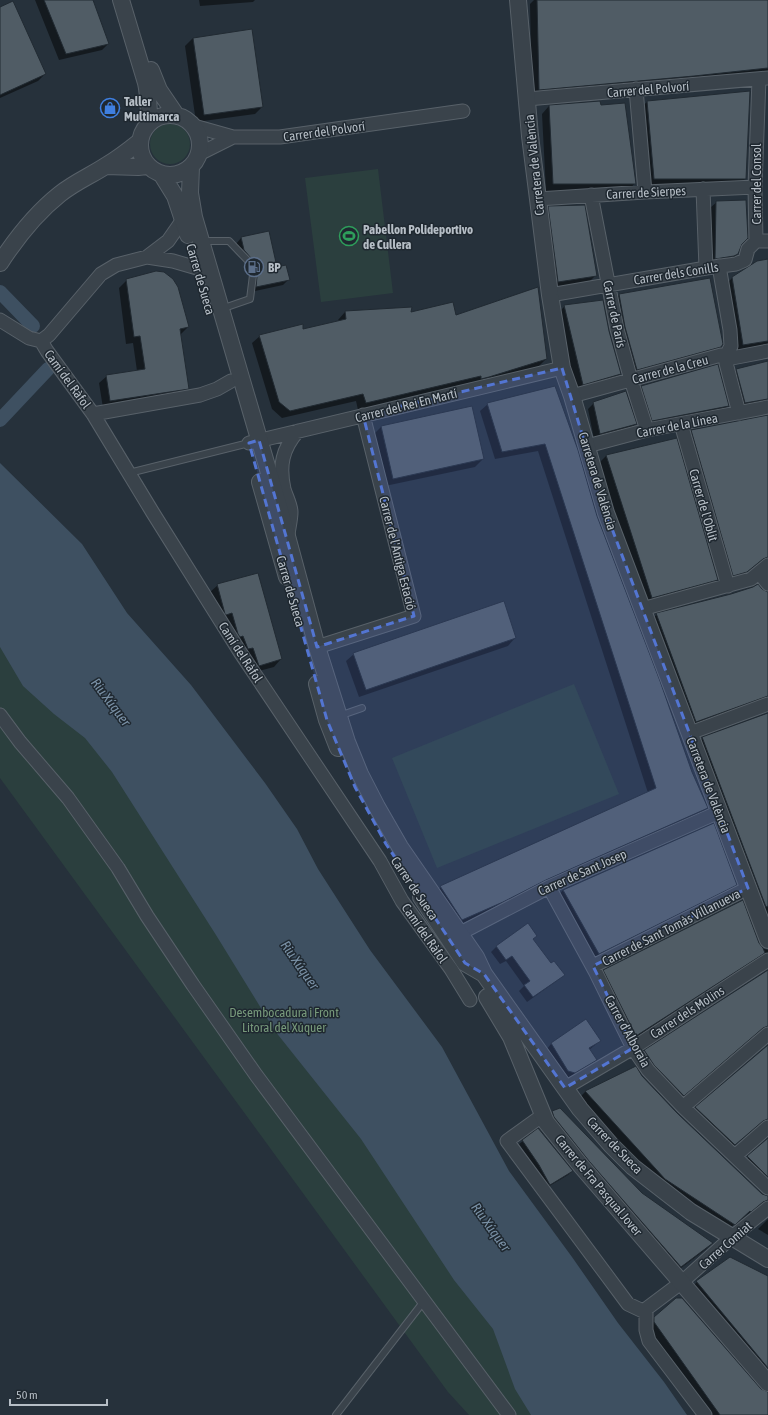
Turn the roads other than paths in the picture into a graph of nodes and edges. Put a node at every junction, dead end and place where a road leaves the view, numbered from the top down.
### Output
1 (121, 0) edge
2 (131, 0) edge
3 (518, 0) edge
4 (763, 79) edge
5 (636, 89) junction
6 (527, 99) junction
7 (463, 111) dead end
8 (176, 115) junction
9 (150, 122) junction
10 (194, 126) junction
11 (233, 137) junction
12 (140, 142) junction
13 (195, 160) junction
14 (106, 166) junction
15 (147, 166) junction
16 (162, 174) junction
17 (755, 188) junction
18 (703, 189) junction
19 (645, 192) junction
20 (591, 195) junction
21 (538, 199) junction
22 (184, 218) junction
23 (200, 241) junction
24 (762, 241) edge
25 (147, 257) junction
26 (0, 263) edge
27 (712, 267) junction
28 (197, 268) junction
29 (608, 285) junction
30 (550, 295) junction
31 (221, 309) junction
32 (0, 320) edge
33 (41, 341) junction
34 (768, 351) edge
35 (726, 356) junction
36 (562, 368) junction
37 (631, 380) junction
38 (231, 381) junction
39 (572, 396) junction
40 (768, 407) edge
41 (739, 413) junction
42 (93, 414) junction
43 (363, 416) junction
44 (680, 424) junction
45 (647, 430) junction
46 (298, 432) junction
47 (254, 442) junction
48 (587, 446) junction
49 (129, 473) junction
50 (287, 538) junction
51 (763, 569) edge
52 (768, 584) edge
53 (728, 586) junction
54 (642, 609) junction
55 (317, 647) junction
56 (768, 704) edge
57 (362, 708) dead end
58 (0, 715) edge
59 (333, 718) junction
60 (690, 733) junction
61 (719, 812) junction
62 (549, 887) junction
63 (748, 888) junction
64 (764, 914) edge
65 (454, 936) junction
66 (768, 940) edge
67 (768, 960) edge
68 (465, 963) junction
69 (593, 966) junction
70 (484, 974) junction
71 (470, 1000) dead end
72 (768, 1034) edge
73 (633, 1048) junction
74 (565, 1088) junction
75 (682, 1107) junction
76 (543, 1115) junction
77 (768, 1127) edge
78 (735, 1156) junction
79 (768, 1188) edge
80 (768, 1208) edge
81 (732, 1237) junction
82 (768, 1259) edge
83 (682, 1282) junction
84 (424, 1301) junction
85 (645, 1312) junction
86 (768, 1383) edge
87 (336, 1415) edge
88 (509, 1415) edge
89 (705, 1415) edge

1 - 9 street
2 - 8 street
3 - 6 street, Carretera de València
4 - 5 street, Carrer del Polvorí
4 - 17 street, Carrer del Consol
5 - 6 street, Carrer del Polvorí
5 - 19 street
6 - 21 street, Carretera de València
7 - 11 street, Carrer del Polvorí
8 - 9 street
8 - 10 street
9 - 12 street
10 - 11 street, Carrer del Polvorí
10 - 13 street
11 - 13 street, Carrer del Polvorí
12 - 14 street
12 - 15 street
13 - 16 street
13 - 23 street, Carrer de Sueca
14 - 15 street
14 - 26 street
15 - 16 street
16 - 22 street, Carrer de Sueca
17 - 18 street, Carrer de Sierpes
17 - 24 street, Carrer del Consol
18 - 19 street, Carrer de Sierpes
18 - 27 street
19 - 20 street, Carrer de Sierpes
20 - 21 street, Carrer de Sierpes
20 - 29 street, Carrer de París
21 - 30 street, Carretera de València
22 - 25 street
22 - 28 street, Carrer de Sueca
23 - 31 street, Carrer de Sueca
23 - 31 lane
24 - 27 street, Carrer dels Conills
25 - 28 street
25 - 33 street
27 - 29 street, Carrer dels Conills
27 - 35 street
28 - 38 street, Carrer de Sueca
29 - 30 street, Carrer dels Conills
29 - 37 street, Carrer de París
30 - 36 street, Carretera de València
31 - 47 street, Carrer de Sueca
32 - 33 street, Camí del Ràfol
33 - 42 street, Camí del Ràfol
34 - 35 street, Carrer de la Creu
35 - 37 street, Carrer de la Creu
35 - 41 street
36 - 39 street, Carretera de València
36 - 43 street, Carrer del Rei En Martí
37 - 39 street, Carrer de la Creu
37 - 45 street, Carrer de París
38 - 42 street
38 - 47 street, Carrer de Sueca
39 - 48 street, Carretera de València
40 - 41 street, Carrer de la Línea
41 - 44 street, Carrer de la Línea
42 - 49 street, Camí del Ràfol
43 - 46 street, Carrer del Rei En Martí
43 - 55 street, Carrer de l'Antiga Estació
44 - 45 street, Carrer de la Línea
44 - 53 street, Carrer de l'Oblit
45 - 48 street, Carrer de la Línea
46 - 47 street, Carrer del Rei En Martí
46 - 50 street
47 - 49 lane
47 - 50 street, Carrer de Sueca
47 - 59 street, Carrer de Sueca
48 - 54 street, Carretera de València
49 - 71 street, Camí del Ràfol
50 - 55 street, Carrer de Sueca
51 - 52 street
51 - 53 street
53 - 54 street
54 - 60 street, Carretera de València
55 - 59 street, Carrer de Sueca
56 - 60 street
57 - 59 lane
58 - 84 street
59 - 65 street, Carrer de Sueca
60 - 61 street, Carretera de València
61 - 62 street, Carrer de Sant Josep
61 - 63 street, Carretera de València
62 - 65 street, Carrer de Sant Josep
62 - 69 street, Carrer d'Alboraia
63 - 64 street, Carretera de València
63 - 69 street, Carrer de Sant Tomàs Villanueva
64 - 66 street, Carretera de València
65 - 68 street, Carrer de Sueca
65 - 70 street, Carrer de Sueca
67 - 73 street, Carrer dels Molins
68 - 70 street, Carrer de Sueca
68 - 76 street, Carrer de Fra Pasqual Jover
69 - 73 street, Carrer d'Alboraia
70 - 74 street, Carrer de Sueca
72 - 75 street
73 - 74 street, Carrer dels Molins
73 - 75 street, Carrer d'Alboraia
74 - 81 street, Carrer de Sueca
75 - 78 street, Carrer d'Alboraia
76 - 83 street, Carrer de Fra Pasqual Jover
76 - 85 street
77 - 78 street
78 - 79 street, Carrer d'Alboraia
80 - 81 street, Carrer Comiat
81 - 82 street, Carrer de Sueca
81 - 83 street, Carrer Comiat
83 - 85 street, Carrer Comiat
83 - 86 street, Carrer de Fra Pasqual Jover
84 - 87 lane
84 - 88 street
85 - 89 street

